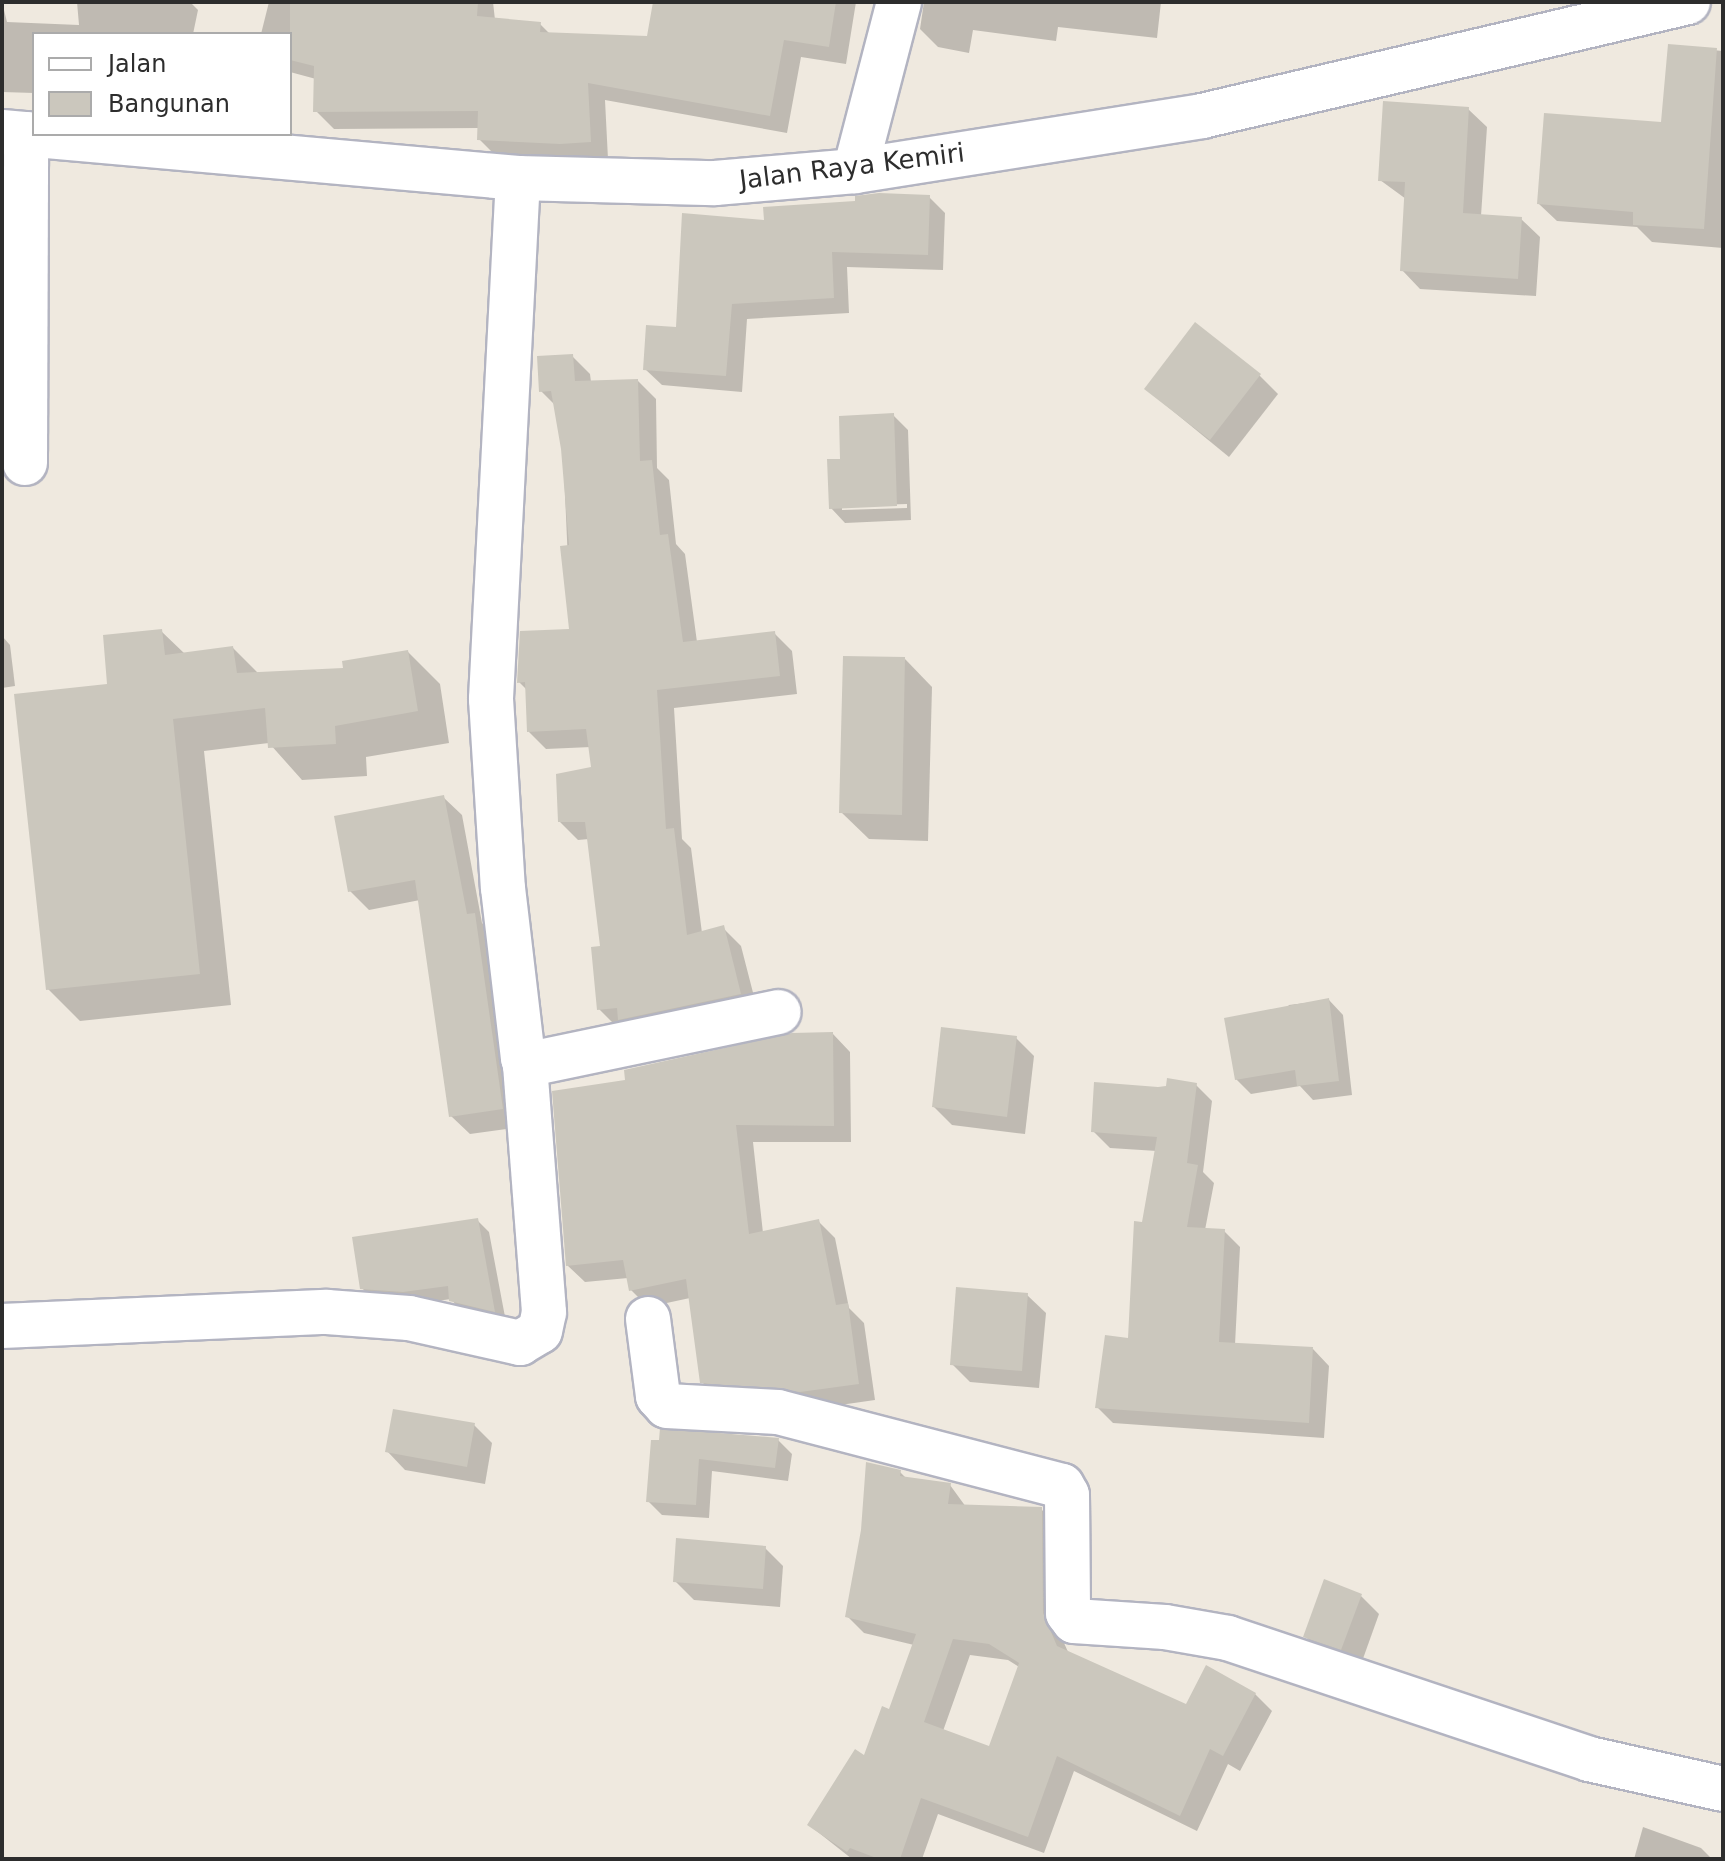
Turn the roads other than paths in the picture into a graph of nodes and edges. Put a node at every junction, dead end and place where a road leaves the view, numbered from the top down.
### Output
1 (899, 2) edge
2 (1688, 2) edge
3 (14, 133) edge
4 (48, 136) edge
5 (855, 171) junction
6 (518, 178) junction
7 (25, 463) dead end
8 (779, 1012) dead end
9 (525, 1065) junction
10 (648, 1319) dead end
11 (2, 1326) edge
12 (1723, 1789) edge

1 - 5 street
2 - 5 street, Jalan Raya Kemiri
3 - 7 street
4 - 6 street, Jalan Raya Kemiri
5 - 6 street, Jalan Raya Kemiri
6 - 9 street
8 - 9 street
9 - 11 street
10 - 12 street

